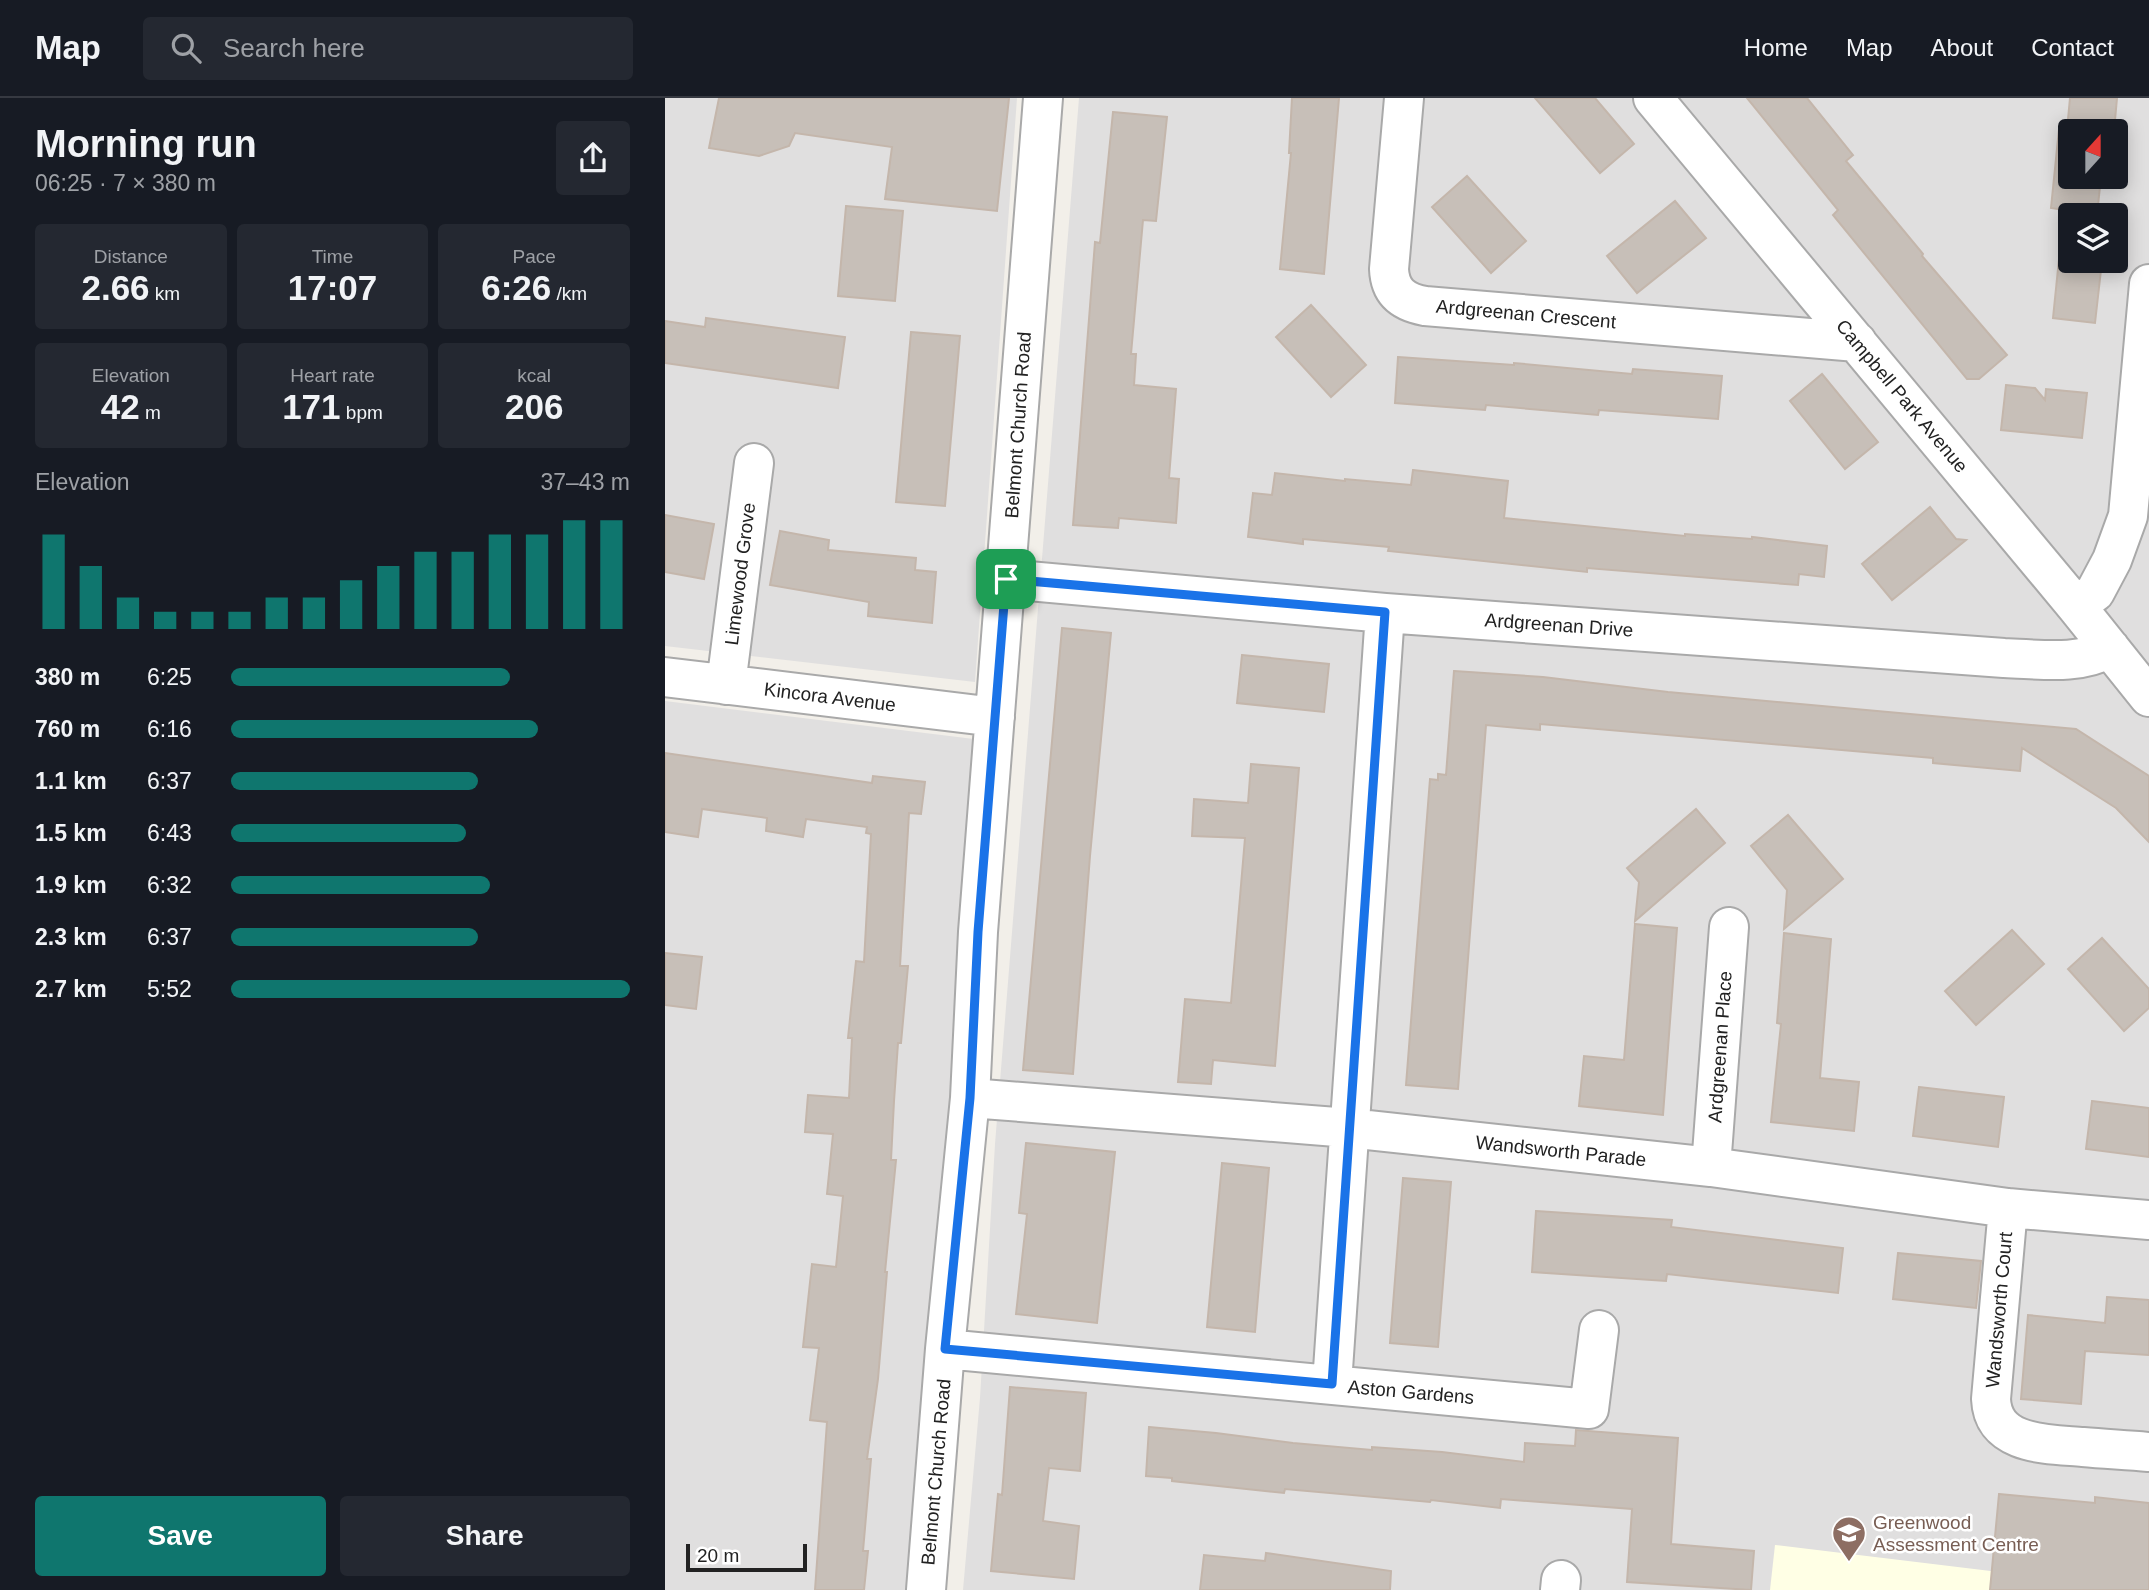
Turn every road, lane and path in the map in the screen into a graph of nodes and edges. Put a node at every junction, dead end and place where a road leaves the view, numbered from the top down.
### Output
1 (1043, 98) edge
2 (1403, 98) edge
3 (1653, 98) edge
4 (2149, 284) edge
5 (1857, 342) junction
6 (754, 463) dead end
7 (1006, 579) junction
8 (2077, 606) junction
9 (1385, 612) junction
10 (2110, 648) junction
11 (665, 677) edge
12 (726, 685) junction
13 (2149, 697) edge
14 (995, 717) junction
15 (1729, 927) dead end
16 (970, 1098) junction
17 (1349, 1128) junction
18 (1711, 1167) junction
19 (2008, 1208) junction
20 (2149, 1220) edge
21 (1599, 1330) dead end
22 (945, 1349) junction
23 (1332, 1384) junction
24 (2149, 1452) edge
25 (926, 1590) edge

1 - 7 street, Belmont Church Road
2 - 5 street, Ardgreenan Crescent
3 - 5 street, Campbell Park Avenue
4 - 8 street
5 - 8 street, Campbell Park Avenue
6 - 12 street, Limewood Grove
7 - 9 street, Ardgreenan Drive
7 - 14 street, Belmont Church Road
8 - 10 street, Campbell Park Avenue
9 - 10 street, Ardgreenan Drive
9 - 17 street
10 - 13 street, Campbell Park Avenue
11 - 12 street, Kincora Avenue
12 - 14 street, Kincora Avenue
14 - 16 street, Belmont Church Road
15 - 18 street, Ardgreenan Place
16 - 17 street, Wandsworth Parade
16 - 22 street, Belmont Church Road
17 - 18 street, Wandsworth Parade
17 - 23 street
18 - 19 street, Wandsworth Parade
19 - 20 street, Wandsworth Parade
19 - 24 street, Wandsworth Court
21 - 23 street, Aston Gardens
22 - 23 street, Aston Gardens
22 - 25 street, Belmont Church Road

